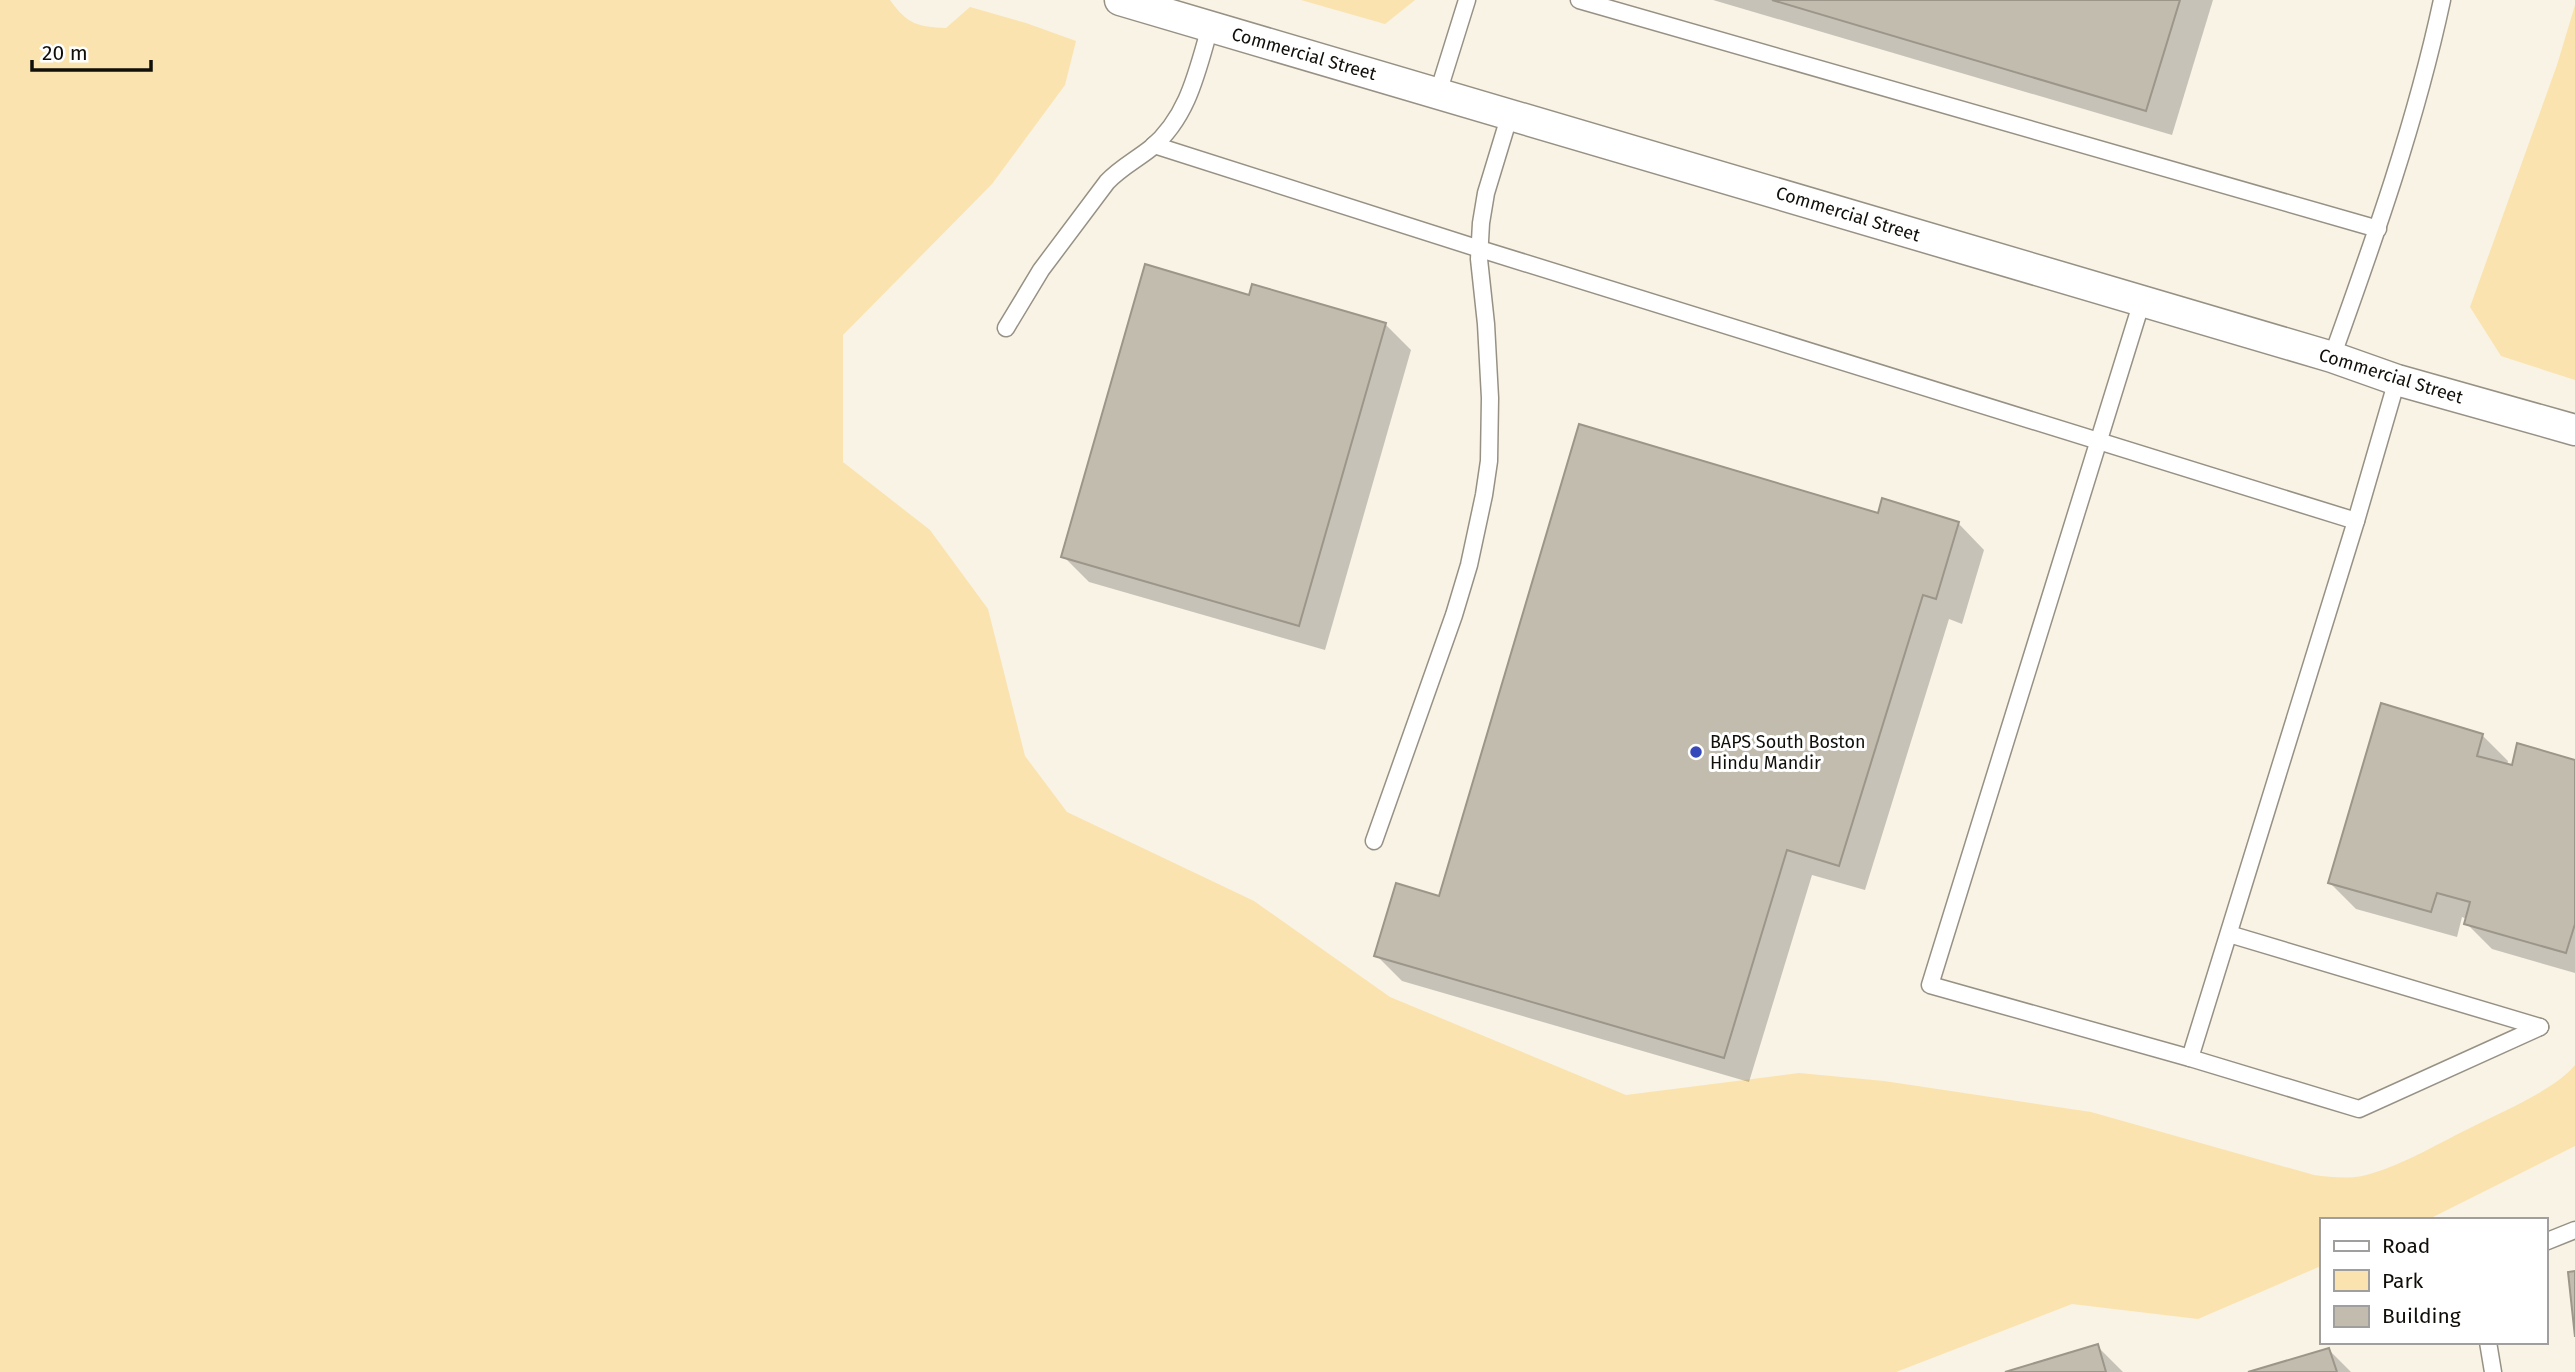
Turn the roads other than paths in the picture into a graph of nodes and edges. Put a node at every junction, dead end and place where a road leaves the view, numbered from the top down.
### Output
1 (1120, 0) edge
2 (1467, 0) edge
3 (1579, 0) edge
4 (2442, 0) edge
5 (1210, 27) junction
6 (1438, 93) junction
7 (1510, 114) junction
8 (1154, 145) junction
9 (2378, 229) junction
10 (1480, 249) junction
11 (2142, 301) junction
12 (1006, 328) dead end
13 (2332, 357) junction
14 (2397, 380) junction
15 (2575, 430) edge
16 (2099, 443) junction
17 (2356, 521) junction
18 (1374, 841) dead end
19 (2229, 934) junction
20 (2190, 1058) junction
21 (2575, 1230) edge
22 (2547, 1241) edge
23 (2488, 1344) edge
24 (2493, 1372) edge

1 - 5 street, Commercial Street
2 - 6 lane
3 - 9 lane
4 - 9 lane
5 - 6 street, Commercial Street
5 - 8 lane
6 - 7 street, Commercial Street
7 - 10 lane
7 - 11 street, Commercial Street
8 - 10 lane
8 - 12 lane
9 - 13 lane
10 - 16 lane
10 - 18 lane
11 - 13 street, Commercial Street
11 - 16 lane
13 - 14 street, Commercial Street
14 - 15 street, Commercial Street
14 - 17 lane
16 - 17 lane
16 - 20 lane
17 - 19 lane
19 - 20 lane
19 - 20 lane
21 - 22 lane
23 - 24 lane

